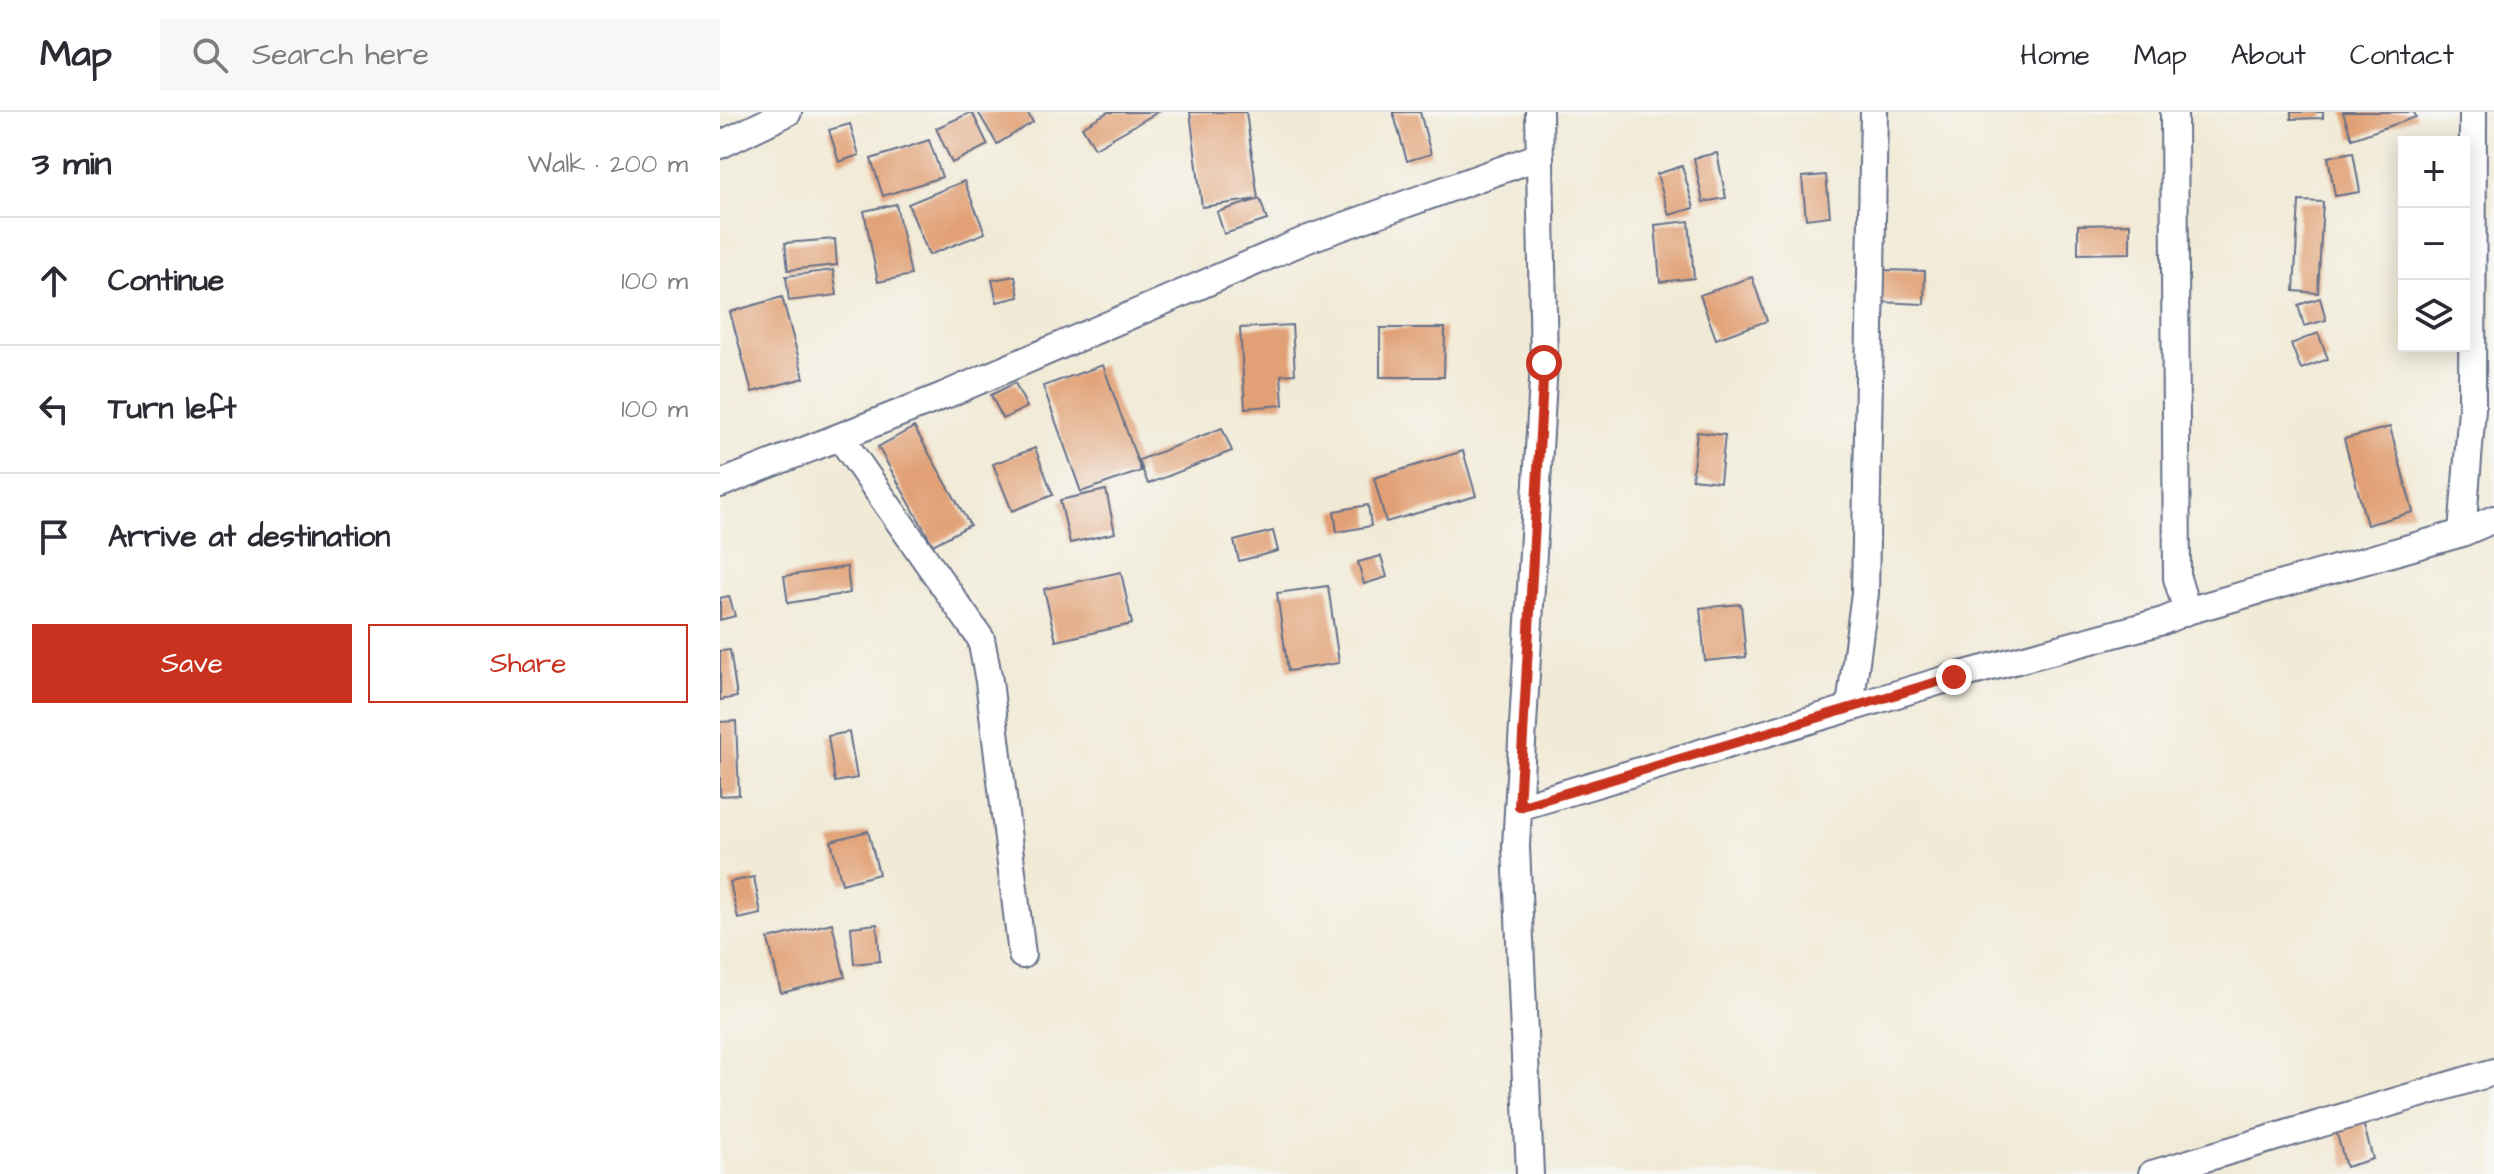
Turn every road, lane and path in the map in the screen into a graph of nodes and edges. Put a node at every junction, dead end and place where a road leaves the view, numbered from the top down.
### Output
1 (788, 112) edge
2 (1539, 112) edge
3 (1874, 112) edge
4 (2174, 112) edge
5 (2473, 112) edge
6 (720, 145) edge
7 (1540, 156) junction
8 (840, 437) junction
9 (720, 484) edge
10 (2494, 519) edge
11 (2462, 533) junction
12 (2187, 611) junction
13 (1850, 707) junction
14 (1519, 807) junction
15 (1022, 955) dead end
16 (2494, 1072) edge
17 (1530, 1174) edge
18 (2152, 1174) edge

1 - 6 street
2 - 7 street
3 - 13 street
4 - 12 street
5 - 11 street
7 - 8 street
7 - 14 street
8 - 9 street
8 - 15 street
10 - 11 street
11 - 12 street
12 - 13 street
13 - 14 street
14 - 17 street
16 - 18 street

